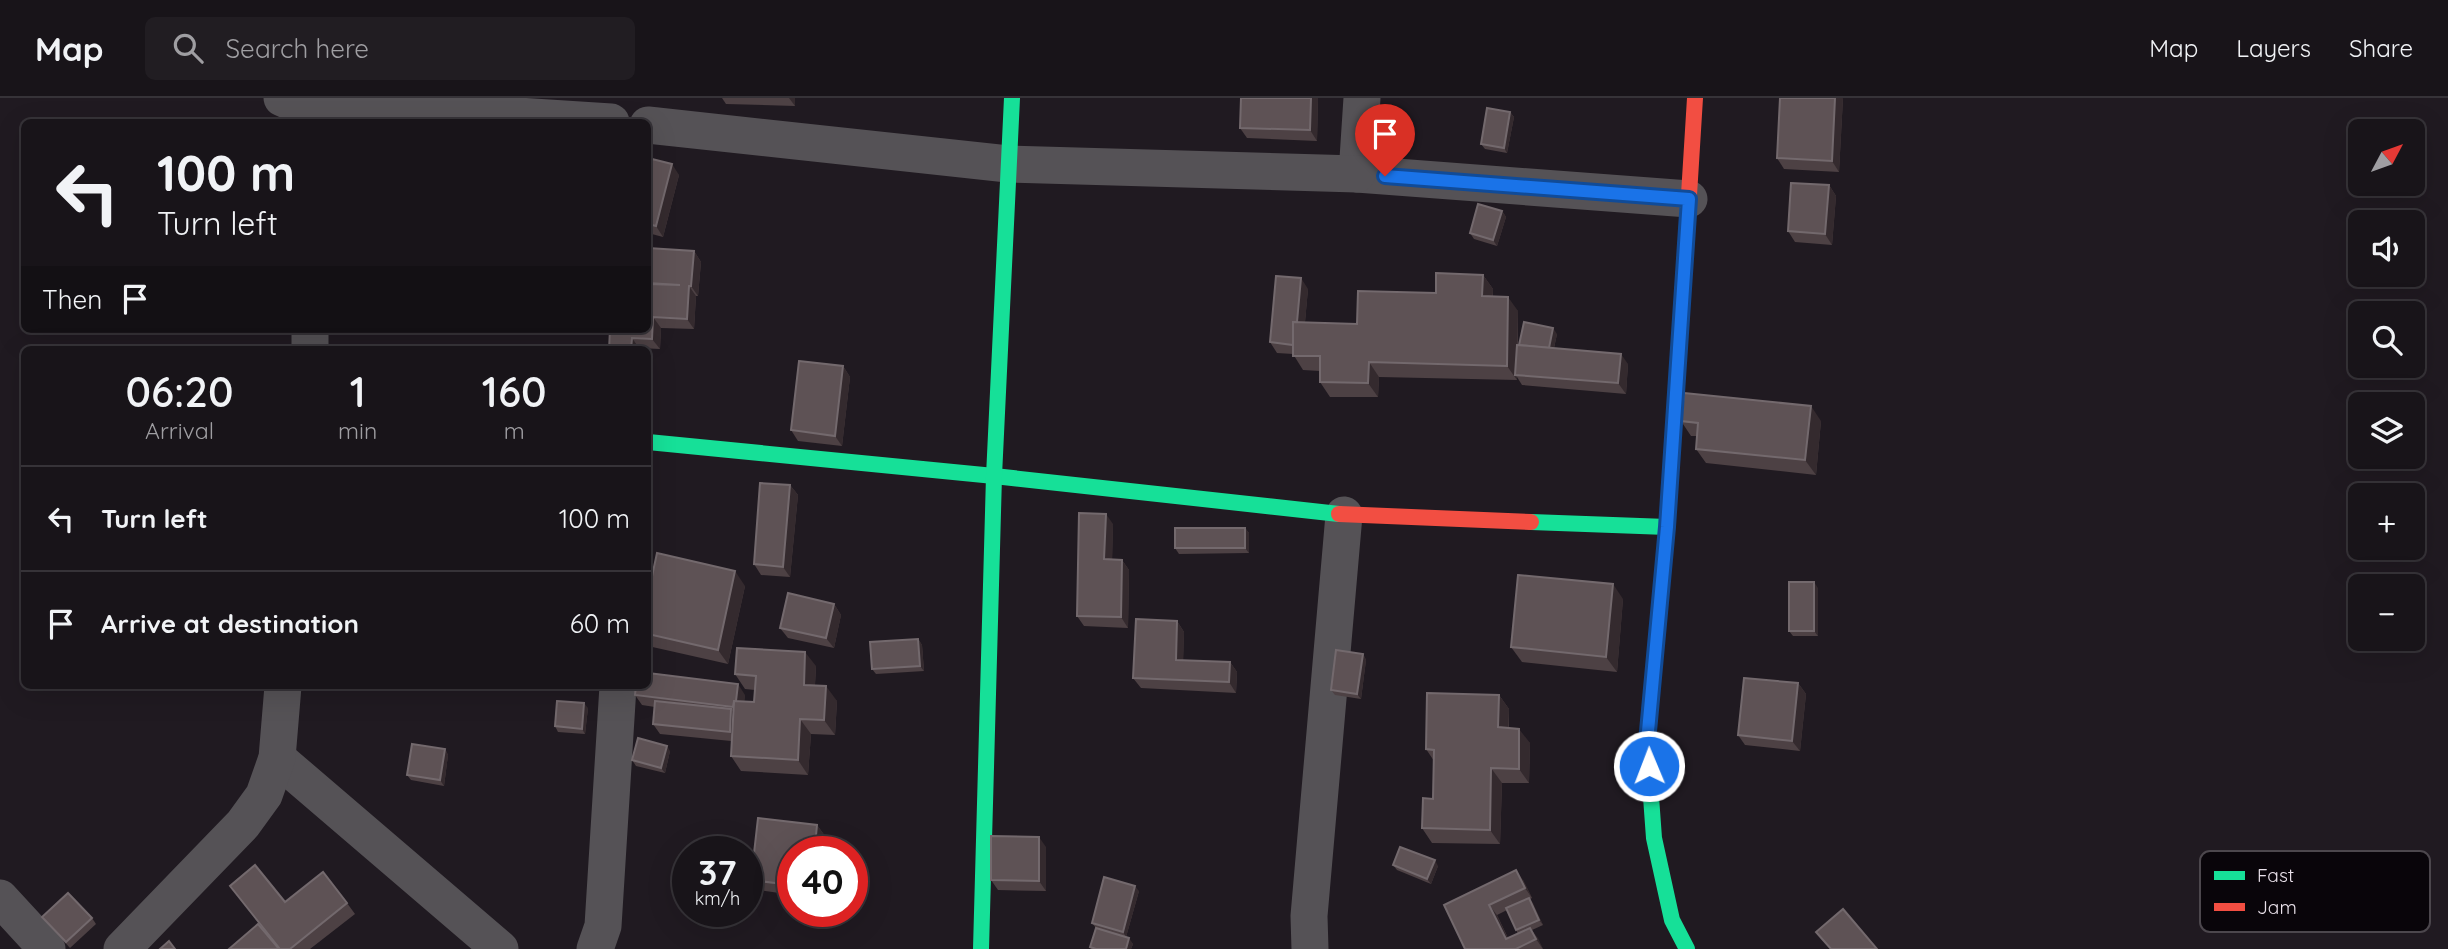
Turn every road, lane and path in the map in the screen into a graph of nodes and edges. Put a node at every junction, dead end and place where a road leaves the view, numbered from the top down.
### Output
1 (1012, 98) edge
2 (1362, 98) edge
3 (1695, 98) edge
4 (303, 111) edge
5 (669, 117) edge
6 (564, 119) edge
7 (1008, 164) junction
8 (1357, 174) junction
9 (1689, 199) junction
10 (651, 443) edge
11 (994, 476) junction
12 (1344, 515) junction
13 (1667, 527) junction
14 (283, 689) edge
15 (618, 689) edge
16 (276, 758) junction
17 (0, 898) edge
18 (47, 949) edge
19 (122, 949) edge
20 (500, 949) edge
21 (595, 949) edge
22 (981, 949) edge
23 (1310, 949) edge
24 (1687, 949) edge

1 - 7 street
2 - 8 street
3 - 9 street
4 - 6 street
5 - 7 street
7 - 8 street
7 - 11 street
8 - 9 street
9 - 13 street
10 - 11 street
11 - 12 street
11 - 22 street
12 - 13 street
12 - 23 street
13 - 24 street
14 - 16 street
15 - 21 street
16 - 19 street
16 - 20 street
17 - 18 street

